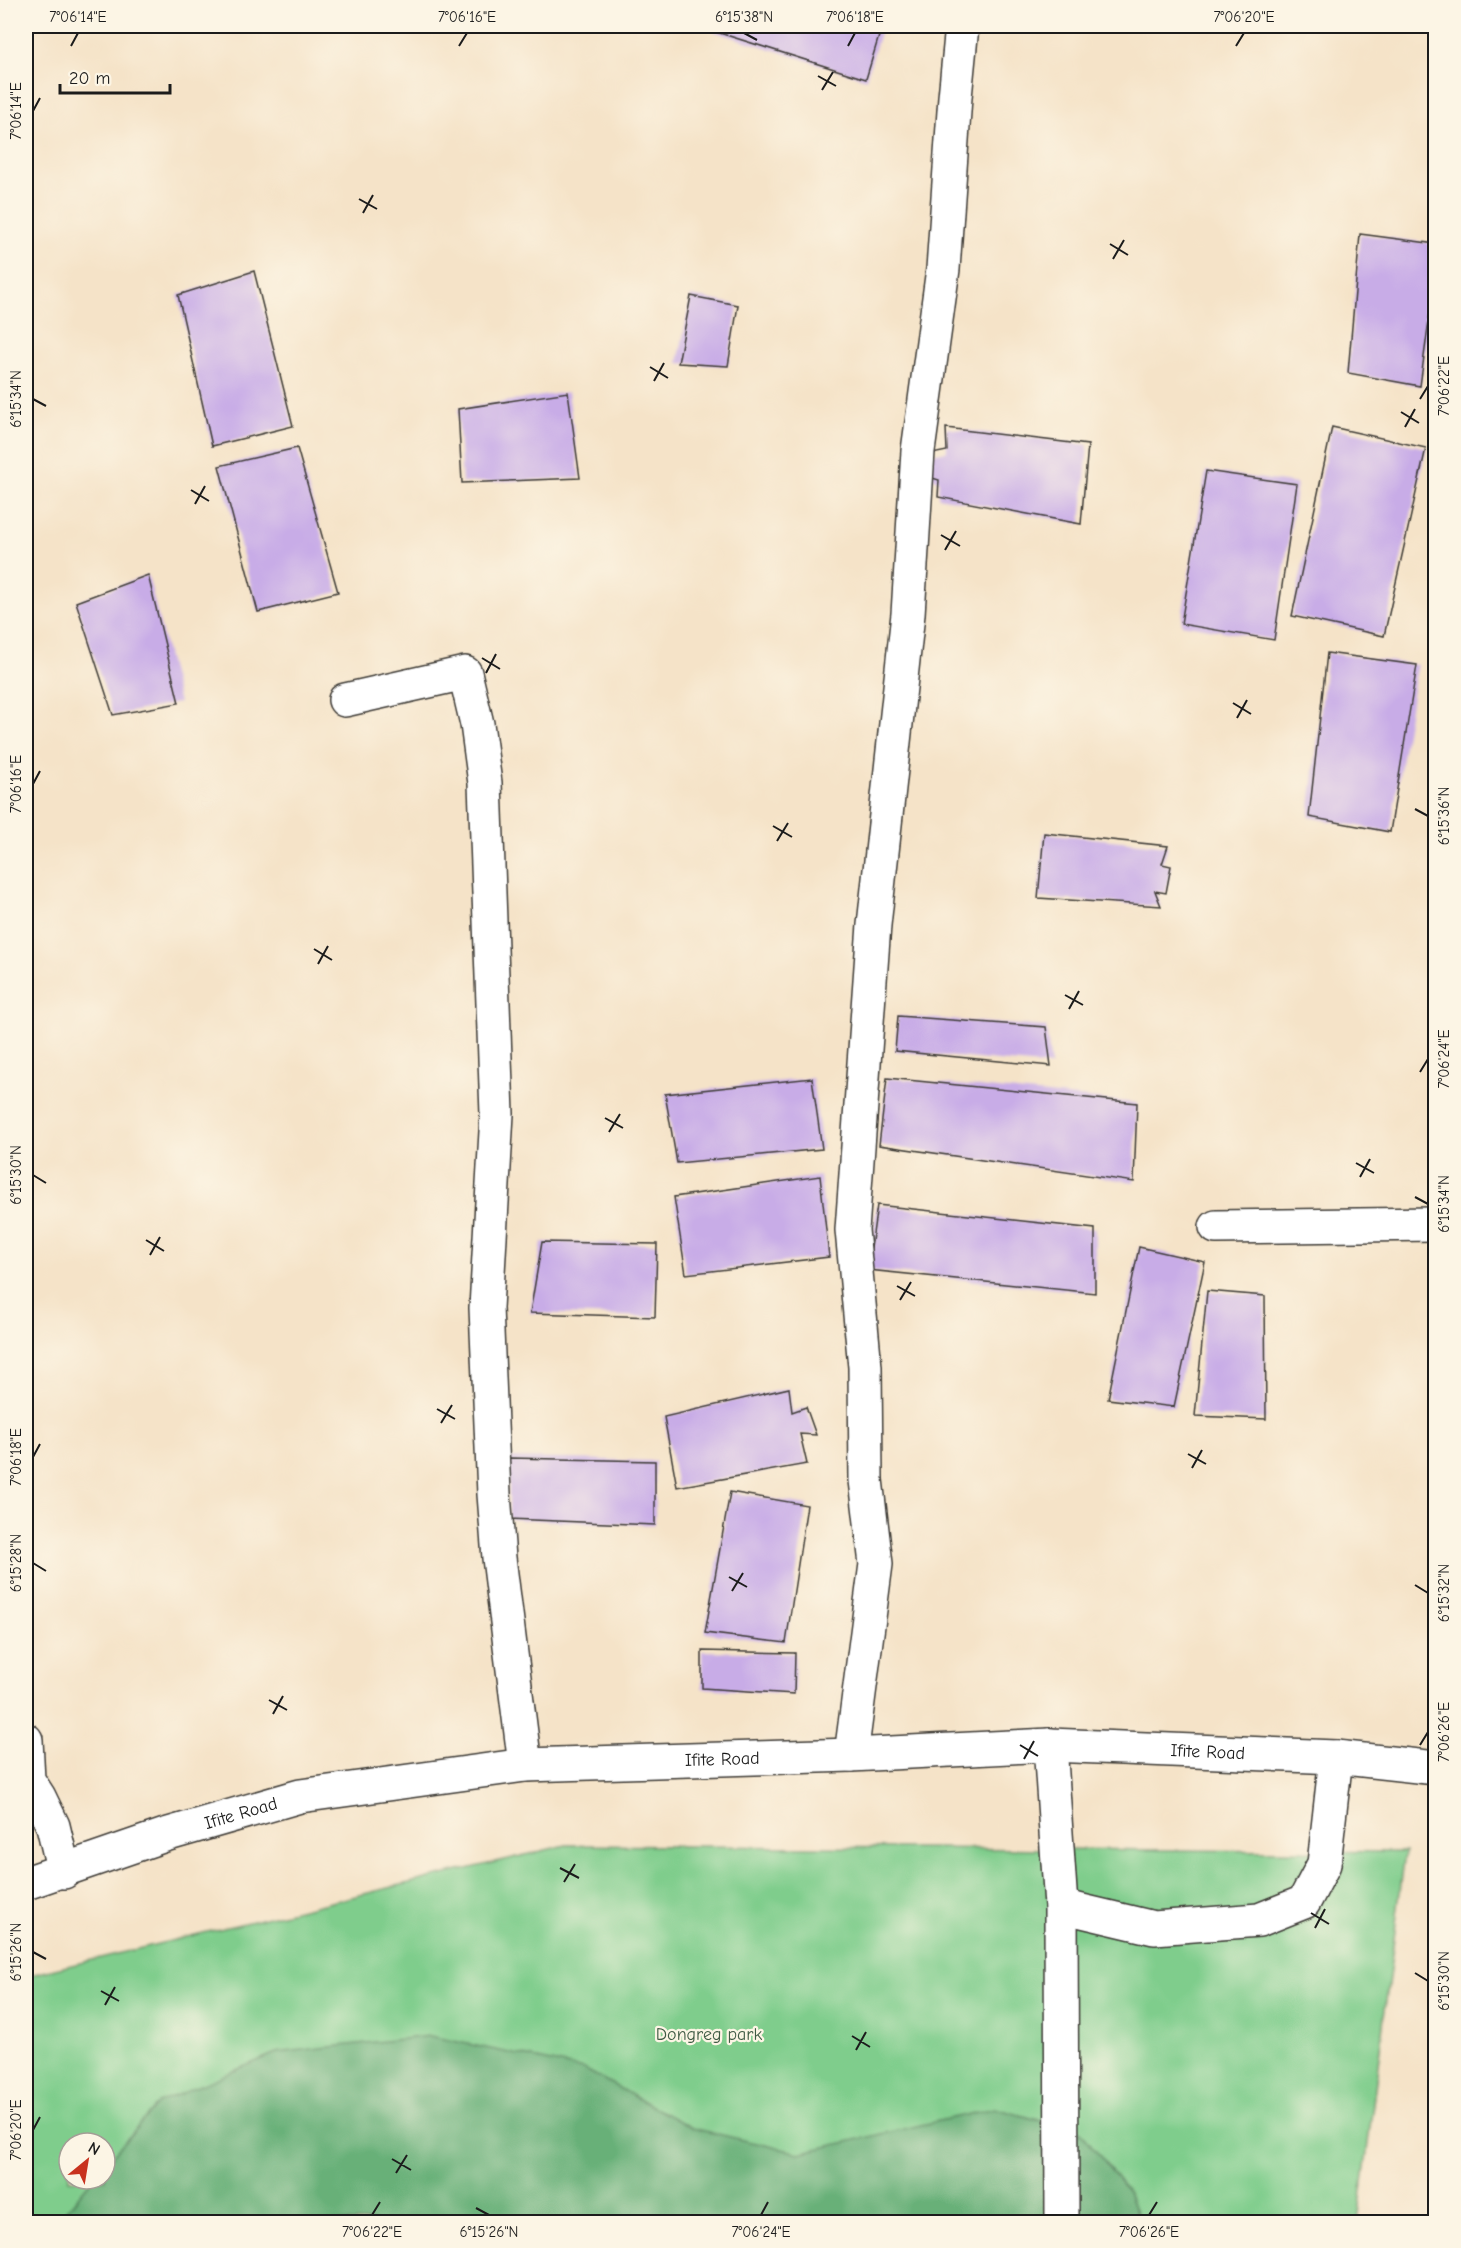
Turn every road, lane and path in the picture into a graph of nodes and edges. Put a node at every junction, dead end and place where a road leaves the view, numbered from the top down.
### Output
1 (962, 26) edge
2 (345, 700) dead end
3 (1436, 1224) edge
4 (1216, 1227) dead end
5 (26, 1740) edge
6 (1050, 1745) junction
7 (851, 1755) junction
8 (1336, 1757) junction
9 (525, 1765) junction
10 (1436, 1768) edge
11 (64, 1872) junction
12 (26, 1884) edge
13 (1061, 1906) junction
14 (1062, 2223) edge

1 - 7 street
2 - 9 street
3 - 4 street
5 - 11 street
6 - 7 street, Ifite Road
6 - 8 street, Ifite Road
6 - 13 street
7 - 9 street, Ifite Road
8 - 10 street, Ifite Road
8 - 13 street
9 - 11 street, Ifite Road
11 - 12 street, Ifite Road
13 - 14 street

